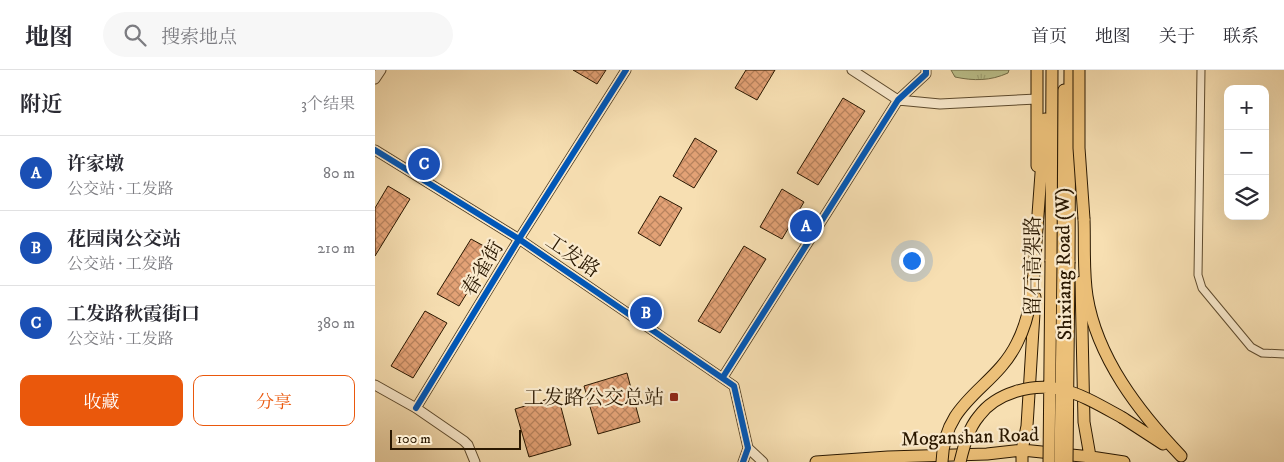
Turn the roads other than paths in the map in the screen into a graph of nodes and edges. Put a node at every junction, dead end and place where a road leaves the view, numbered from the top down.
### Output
1 (381, 70) edge
2 (626, 70) edge
3 (852, 70) edge
4 (926, 70) edge
5 (1037, 70) edge
6 (1052, 70) edge
7 (1065, 70) edge
8 (1070, 70) edge
9 (1080, 70) edge
10 (1201, 70) edge
11 (375, 79) edge
12 (1037, 99) junction
13 (898, 100) junction
14 (375, 150) edge
15 (519, 239) junction
16 (1057, 265) junction
17 (1284, 354) edge
18 (723, 377) junction
19 (375, 384) edge
20 (416, 408) junction
21 (748, 448) junction
22 (1022, 456) edge
23 (1091, 459) edge
24 (1185, 459) edge
25 (475, 462) edge
26 (743, 462) edge
27 (763, 462) edge
28 (816, 462) edge
29 (942, 462) edge
30 (960, 462) edge
31 (1050, 462) edge
32 (1060, 462) edge
33 (1067, 462) edge
34 (1124, 462) edge

1 - 11 street
2 - 15 street, 春雀街
3 - 13 street
4 - 13 street
5 - 12 main road, Shixiang Road (W)
6 - 16 main road
6 - 29 main road, bridge
6 - 31 main road, 留石高架路, bridge
7 - 16 main road
8 - 33 main road, 留石高架路, bridge
9 - 23 main road, Shixiang Road (W)
9 - 24 main road, bridge
10 - 17 street
12 - 13 street
12 - 22 main road, Shixiang Road (W)
13 - 18 street
14 - 15 street, 工发路
15 - 18 street, 工发路
15 - 20 street, 春雀街
16 - 31 main road, bridge
16 - 32 main road, bridge
18 - 21 street, 工发路
19 - 20 street
20 - 25 street
21 - 26 street
21 - 27 street
22 - 23 main road, Moganshan Road
22 - 28 main road, Moganshan Road
23 - 34 main road, Moganshan Road
24 - 30 main road, bridge

